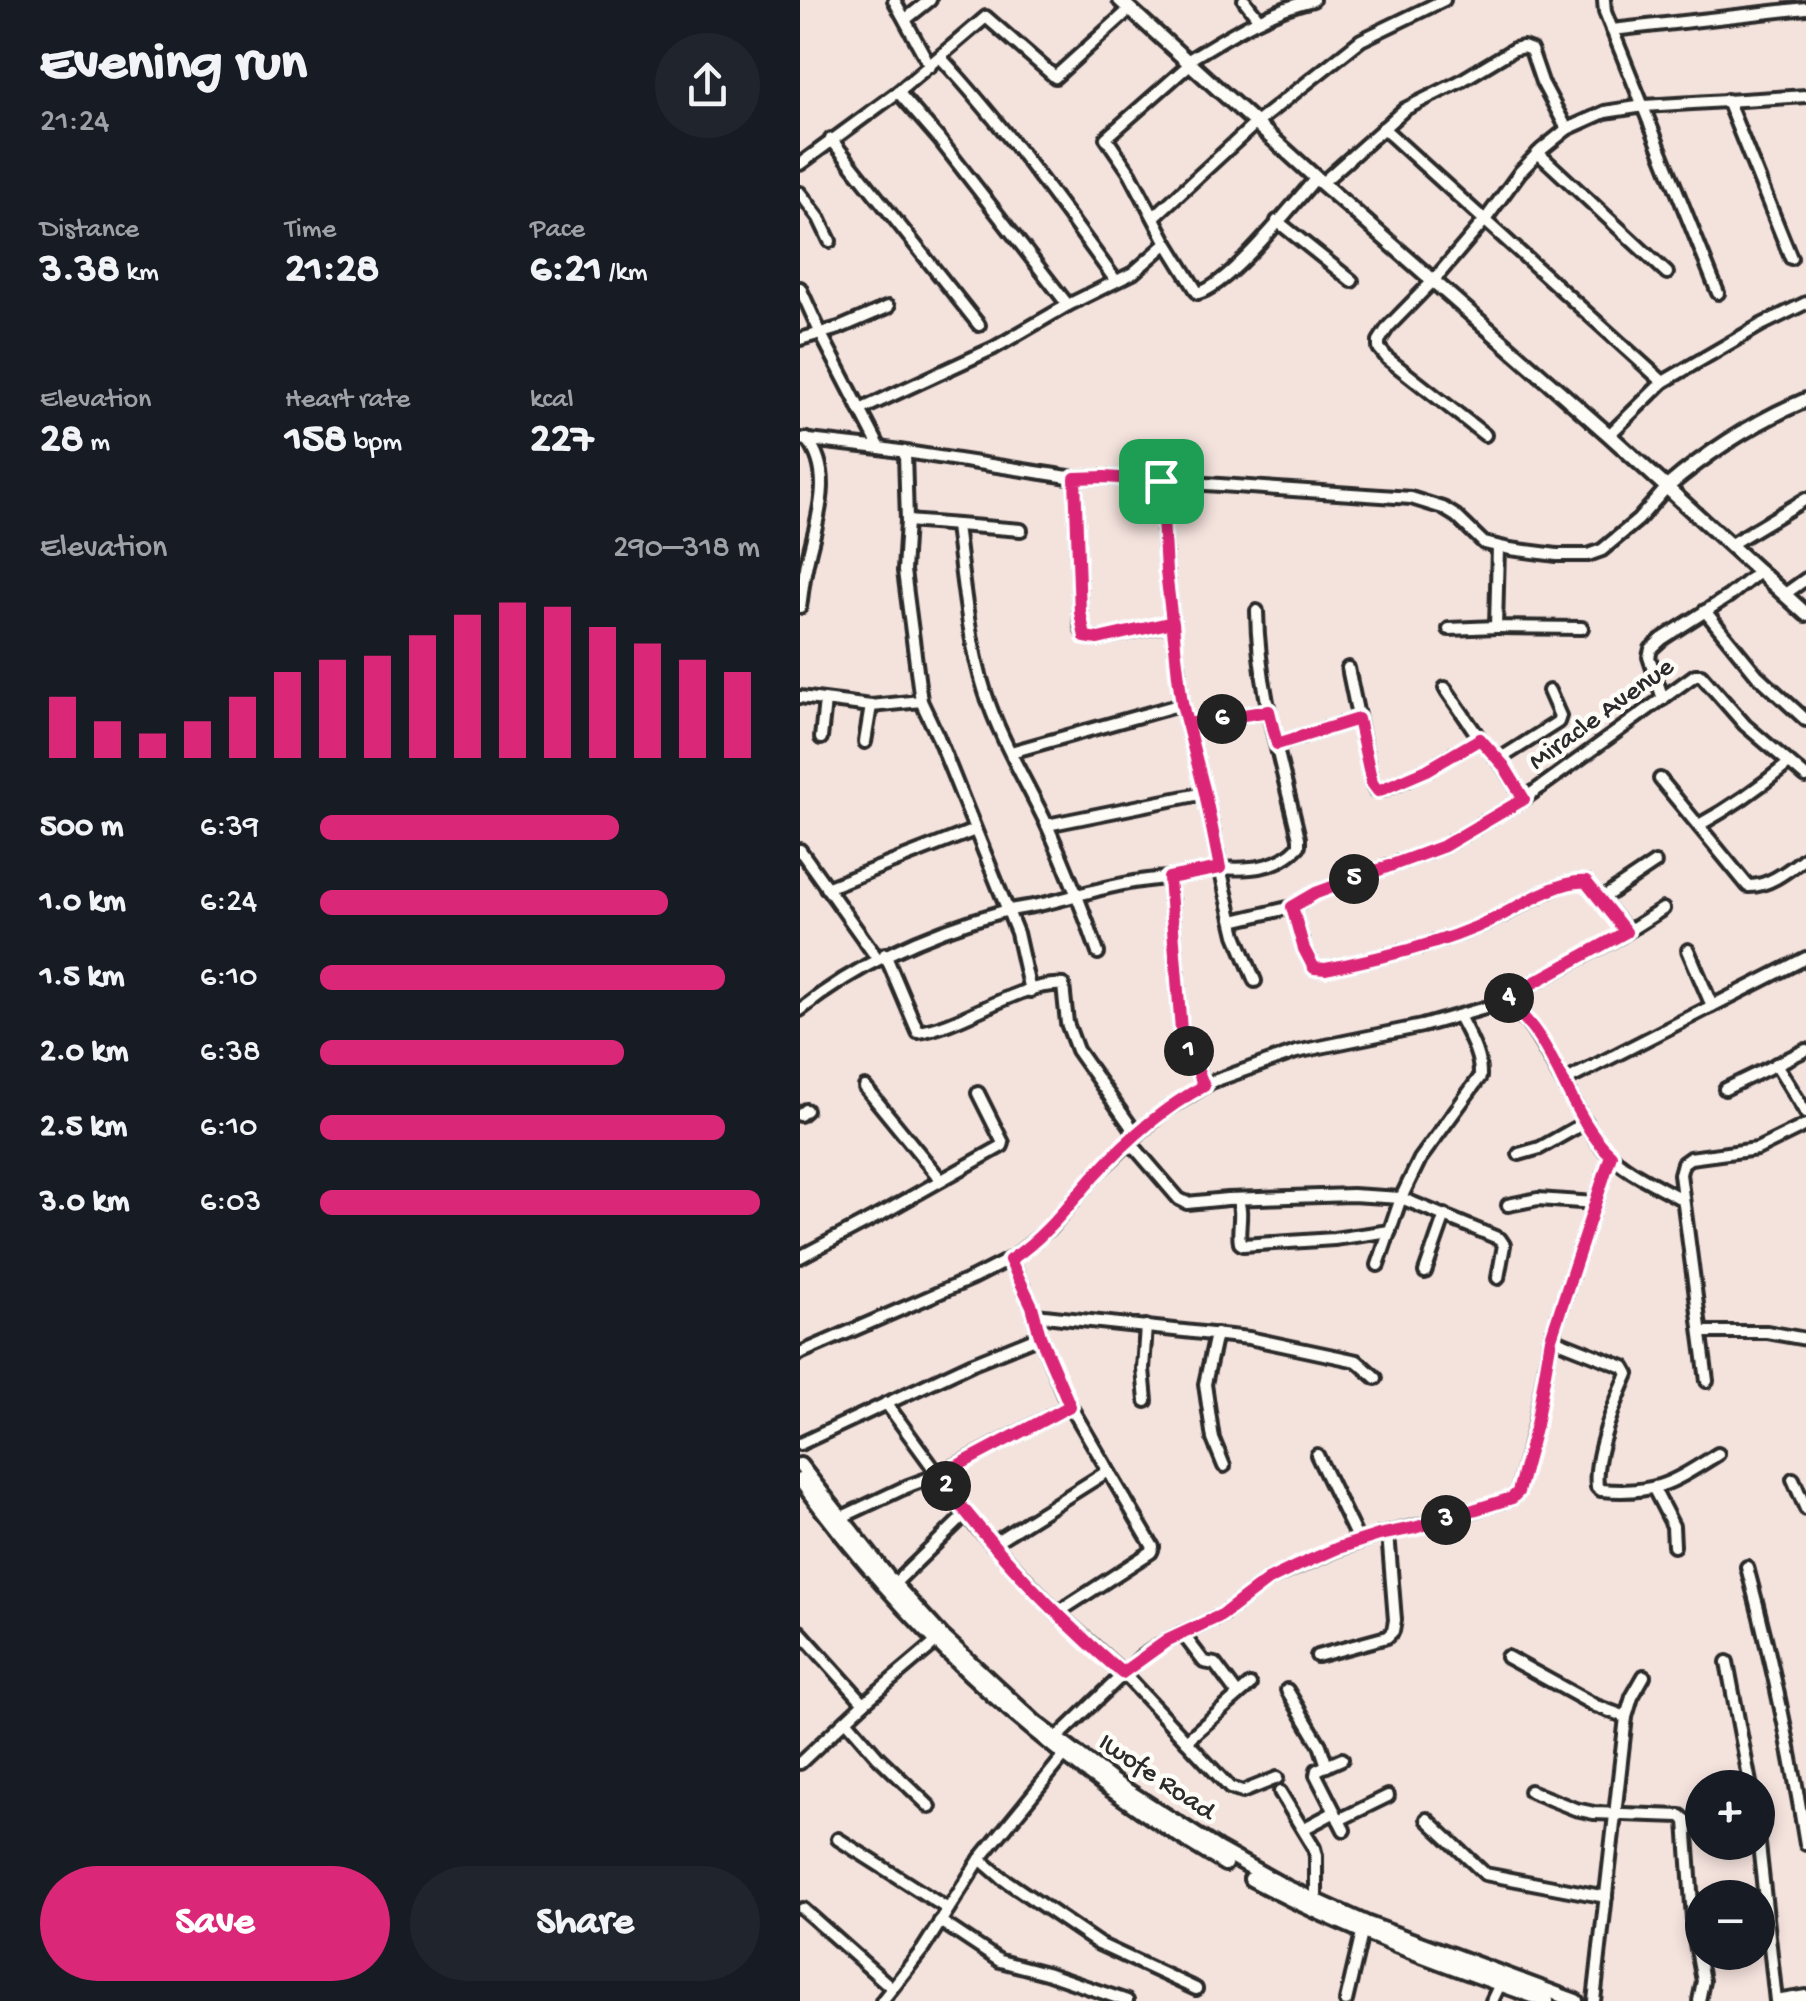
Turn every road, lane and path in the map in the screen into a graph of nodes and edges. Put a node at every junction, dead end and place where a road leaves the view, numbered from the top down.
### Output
1 (894, 0) edge
2 (930, 0) edge
3 (1244, 0) edge
4 (1312, 0) edge
5 (1444, 0) edge
6 (1604, 0) edge
7 (1125, 4) edge
8 (1806, 8) edge
9 (1258, 18) junction
10 (906, 19) junction
11 (1612, 30) junction
12 (941, 58) junction
13 (1188, 62) junction
14 (930, 66) junction
15 (898, 92) junction
16 (1806, 96) edge
17 (1727, 100) junction
18 (1644, 106) junction
19 (1256, 124) junction
20 (1383, 128) junction
21 (1567, 128) junction
22 (831, 140) junction
23 (1538, 154) junction
24 (800, 164) edge
25 (1319, 180) junction
26 (800, 193) edge
27 (1154, 217) junction
28 (1485, 220) junction
29 (1277, 221) junction
30 (830, 241) dead end
31 (1167, 242) junction
32 (1791, 258) dead end
33 (1667, 273) dead end
34 (1116, 281) junction
35 (1352, 281) dead end
36 (1433, 281) junction
37 (800, 288) edge
38 (1718, 293) dead end
39 (1806, 302) edge
40 (1068, 305) junction
41 (888, 306) dead end
42 (980, 325) dead end
43 (821, 334) junction
44 (800, 340) edge
45 (1663, 382) junction
46 (1806, 400) edge
47 (860, 410) junction
48 (1486, 435) dead end
49 (1609, 435) junction
50 (803, 438) edge
51 (880, 448) junction
52 (904, 453) junction
53 (1075, 478) junction
54 (1161, 481) junction
55 (1667, 487) junction
56 (1806, 499) edge
57 (908, 521) junction
58 (956, 526) junction
59 (1020, 530) dead end
60 (1730, 544) junction
61 (1498, 547) junction
62 (1760, 570) junction
63 (1806, 580) edge
64 (1785, 594) junction
65 (800, 607) edge
66 (1705, 610) junction
67 (1256, 611) dead end
68 (1806, 614) edge
69 (1173, 622) junction
70 (1496, 627) junction
71 (1582, 628) dead end
72 (1449, 629) dead end
73 (1348, 668) dead end
74 (1445, 688) dead end
75 (1548, 691) dead end
76 (800, 697) edge
77 (1663, 698) junction
78 (825, 701) junction
79 (920, 701) junction
80 (1182, 704) junction
81 (871, 706) junction
82 (1269, 711) junction
83 (1358, 719) junction
84 (1806, 720) edge
85 (1187, 724) junction
86 (820, 738) dead end
87 (1480, 739) junction
88 (865, 742) dead end
89 (1277, 744) junction
90 (1012, 752) junction
91 (1498, 760) junction
92 (1789, 763) junction
93 (1806, 776) edge
94 (1660, 779) dead end
95 (1205, 793) junction
96 (1524, 799) junction
97 (1047, 825) junction
98 (1699, 825) junction
99 (975, 830) junction
100 (800, 850) edge
101 (1806, 857) edge
102 (1655, 863) dead end
103 (1220, 868) junction
104 (1169, 878) junction
105 (826, 888) junction
106 (1078, 896) junction
107 (1600, 900) junction
108 (1292, 907) junction
109 (1663, 909) dead end
110 (1006, 910) junction
111 (1232, 921) junction
112 (1626, 932) junction
113 (1688, 950) dead end
114 (1098, 953) dead end
115 (881, 956) junction
116 (1806, 958) edge
117 (1255, 982) dead end
118 (1030, 991) junction
119 (1506, 1002) junction
120 (802, 1005) edge
121 (1712, 1006) junction
122 (1459, 1016) junction
123 (1806, 1050) edge
124 (1776, 1064) junction
125 (1563, 1082) junction
126 (1204, 1086) junction
127 (866, 1087) dead end
128 (1725, 1089) dead end
129 (978, 1093) dead end
130 (1806, 1113) edge
131 (1586, 1122) junction
132 (1806, 1124) edge
133 (1133, 1138) junction
134 (1519, 1154) dead end
135 (1611, 1155) junction
136 (941, 1180) junction
137 (1402, 1198) junction
138 (1237, 1199) junction
139 (1683, 1200) junction
140 (1595, 1203) junction
141 (1508, 1205) dead end
142 (1445, 1215) junction
143 (1390, 1231) junction
144 (800, 1257) edge
145 (1010, 1260) junction
146 (1378, 1265) dead end
147 (1424, 1272) dead end
148 (1498, 1278) dead end
149 (1035, 1315) junction
150 (1146, 1326) junction
151 (1701, 1332) junction
152 (1216, 1334) junction
153 (1040, 1336) junction
154 (1551, 1338) junction
155 (1806, 1339) edge
156 (800, 1342) edge
157 (806, 1351) edge
158 (1376, 1378) dead end
159 (1707, 1381) dead end
160 (1146, 1401) dead end
161 (886, 1402) junction
162 (1070, 1406) junction
163 (800, 1444) edge
164 (1718, 1454) dead end
165 (1317, 1455) dead end
166 (800, 1465) edge
167 (1224, 1466) dead end
168 (1108, 1471) junction
169 (938, 1476) junction
170 (800, 1480) edge
171 (1793, 1480) dead end
172 (1654, 1489) junction
173 (821, 1500) junction
174 (1806, 1509) edge
175 (966, 1514) junction
176 (840, 1518) junction
177 (1388, 1533) junction
178 (1359, 1542) junction
179 (992, 1544) junction
180 (1674, 1546) dead end
181 (1747, 1568) dead end
182 (894, 1584) junction
183 (1056, 1613) junction
184 (800, 1632) edge
185 (1182, 1633) junction
186 (935, 1642) junction
187 (1316, 1656) dead end
188 (1507, 1657) dead end
189 (1728, 1662) dead end
190 (1122, 1673) junction
191 (1644, 1676) dead end
192 (1250, 1685) dead end
193 (1287, 1690) dead end
194 (1238, 1695) junction
195 (864, 1703) junction
196 (1626, 1717) junction
197 (846, 1720) junction
198 (1056, 1739) junction
199 (1186, 1740) junction
200 (1064, 1756) junction
201 (1342, 1759) dead end
202 (800, 1763) edge
203 (1327, 1766) junction
204 (1748, 1770) edge
205 (1277, 1778) dead end
206 (1530, 1791) dead end
207 (1280, 1792) dead end
208 (1388, 1796) dead end
209 (930, 1807) dead end
210 (1616, 1814) junction
211 (1427, 1820) dead end
212 (1339, 1821) junction
213 (1303, 1829) junction
214 (838, 1839) dead end
215 (1806, 1844) edge
216 (980, 1860) junction
217 (1761, 1860) edge
218 (1606, 1896) junction
219 (1316, 1899) junction
220 (803, 1909) dead end
221 (948, 1909) junction
222 (940, 1921) junction
223 (1362, 1933) junction
224 (1500, 1984) junction
225 (1087, 1988) junction
226 (1196, 1989) dead end
227 (1806, 1996) edge
228 (888, 1997) edge
229 (1082, 2001) edge
230 (1126, 2001) edge
231 (1346, 2001) edge
232 (1492, 2001) edge
233 (1547, 2001) edge
234 (1576, 2001) edge
235 (1594, 2001) edge
236 (1698, 2001) edge
237 (1779, 2001) edge

1 - 10 street
2 - 10 street
3 - 9 street
4 - 9 street
5 - 19 street
6 - 11 street
7 - 12 street
7 - 13 street
8 - 11 street
9 - 13 street
10 - 14 street
11 - 18 street
12 - 14 street
12 - 34 street
13 - 19 street
13 - 27 street
14 - 15 street
15 - 22 street
15 - 40 street
16 - 17 street
17 - 18 street
17 - 32 street
18 - 21 street
18 - 38 street
19 - 25 street
19 - 27 street
20 - 21 street
20 - 25 street
20 - 28 street
21 - 23 street
22 - 24 street
22 - 42 street
23 - 28 street
23 - 33 street
25 - 29 street
25 - 36 street
26 - 30 street
27 - 31 street
28 - 36 street
28 - 45 street
29 - 31 street
29 - 35 street
31 - 34 street
34 - 40 street
36 - 48 street
36 - 49 street
37 - 43 street
39 - 45 street
40 - 47 street
41 - 43 street
43 - 44 street
43 - 47 street
45 - 49 street
46 - 55 street
47 - 51 street
49 - 55 street
50 - 51 street
50 - 65 street
51 - 52 street
52 - 53 street
52 - 57 street
53 - 54 street
53 - 69 street
54 - 61 street
54 - 69 street
55 - 60 street
55 - 61 street
56 - 60 street
57 - 58 street
57 - 79 street
58 - 59 street
58 - 90 street
60 - 62 street
61 - 70 street
62 - 64 street
62 - 66 street
63 - 64 street
64 - 68 street
66 - 77 street
66 - 84 street
67 - 82 street
69 - 80 street
70 - 71 street
70 - 72 street
73 - 83 street
74 - 87 street
75 - 91 street
76 - 78 street
77 - 92 street, Miracle Avenue
77 - 96 street, Miracle Avenue
78 - 81 street
78 - 86 street
79 - 81 street
79 - 99 street
80 - 85 street
80 - 90 street
81 - 88 street
82 - 85 street
82 - 89 street
83 - 87 street
83 - 89 street
85 - 95 street
87 - 91 street
89 - 103 street
90 - 97 street
91 - 96 street
92 - 93 street, Miracle Avenue
92 - 98 street
94 - 98 street
95 - 97 street
95 - 103 street
96 - 108 street, Miracle Avenue
97 - 106 street
98 - 101 street
99 - 105 street
99 - 110 street
100 - 105 street
102 - 107 street
103 - 104 street
103 - 111 street
104 - 106 street
104 - 126 street
105 - 115 street
106 - 110 street
106 - 114 street
107 - 108 street
107 - 112 street
108 - 111 street, Miracle Avenue
109 - 112 street
110 - 115 street
110 - 118 street
111 - 117 street
112 - 119 street
113 - 121 street
115 - 118 street
115 - 120 street
116 - 121 street
118 - 133 street
119 - 122 street
119 - 125 street
121 - 125 street
122 - 126 street
122 - 137 street
123 - 124 street
124 - 128 street
124 - 130 street
125 - 131 street
126 - 133 street
127 - 136 street
129 - 136 street
131 - 134 street
131 - 135 street
132 - 139 street
133 - 138 street
133 - 145 street
135 - 139 street
135 - 140 street
136 - 144 street
137 - 138 street
137 - 142 street
137 - 143 street
138 - 143 street
139 - 151 street
140 - 141 street
140 - 154 street
142 - 147 street
142 - 148 street
143 - 146 street
145 - 149 street
145 - 157 street
149 - 150 street
149 - 153 street
150 - 152 street
150 - 160 street
151 - 155 street
151 - 159 street
152 - 158 street
152 - 167 street
153 - 161 street
153 - 162 street
154 - 172 street
154 - 177 street
156 - 157 street
161 - 163 street
161 - 169 street
162 - 168 street
162 - 169 street
164 - 172 street
165 - 178 street
166 - 173 street, Iwofe Road
168 - 179 street
168 - 183 street
169 - 175 street
169 - 176 street
170 - 173 street, Iwofe Road
171 - 174 street
172 - 180 street
173 - 176 street, Iwofe Road
173 - 186 street, Iwofe Road
175 - 179 street
175 - 182 street
176 - 182 street, Iwofe Road
177 - 178 street
177 - 187 street
178 - 185 street
179 - 183 street
181 - 215 street
182 - 198 street, Iwofe Road
183 - 190 street
184 - 195 street
185 - 190 street
185 - 194 street
186 - 195 street
186 - 200 street, Iwofe Road
188 - 196 street
189 - 204 street
190 - 198 street
190 - 199 street
191 - 196 street
192 - 194 street
193 - 203 street
194 - 199 street
195 - 197 street
196 - 210 street
197 - 202 street
197 - 209 street
198 - 219 street, Iwofe Road
199 - 205 street
200 - 216 street
200 - 223 street, Iwofe Road
201 - 203 street
203 - 212 street
206 - 210 street
207 - 213 street
208 - 212 street
210 - 218 street
210 - 236 street
211 - 218 street
212 - 213 street
213 - 219 street
214 - 221 street
216 - 221 street
216 - 226 street
217 - 237 street
218 - 235 street
219 - 234 street, Iwofe Road
220 - 228 street
221 - 222 street
222 - 225 street
222 - 228 street
223 - 224 street, Iwofe Road
223 - 231 street
224 - 232 street
224 - 233 street, Iwofe Road
225 - 229 street
225 - 230 street
227 - 237 street

